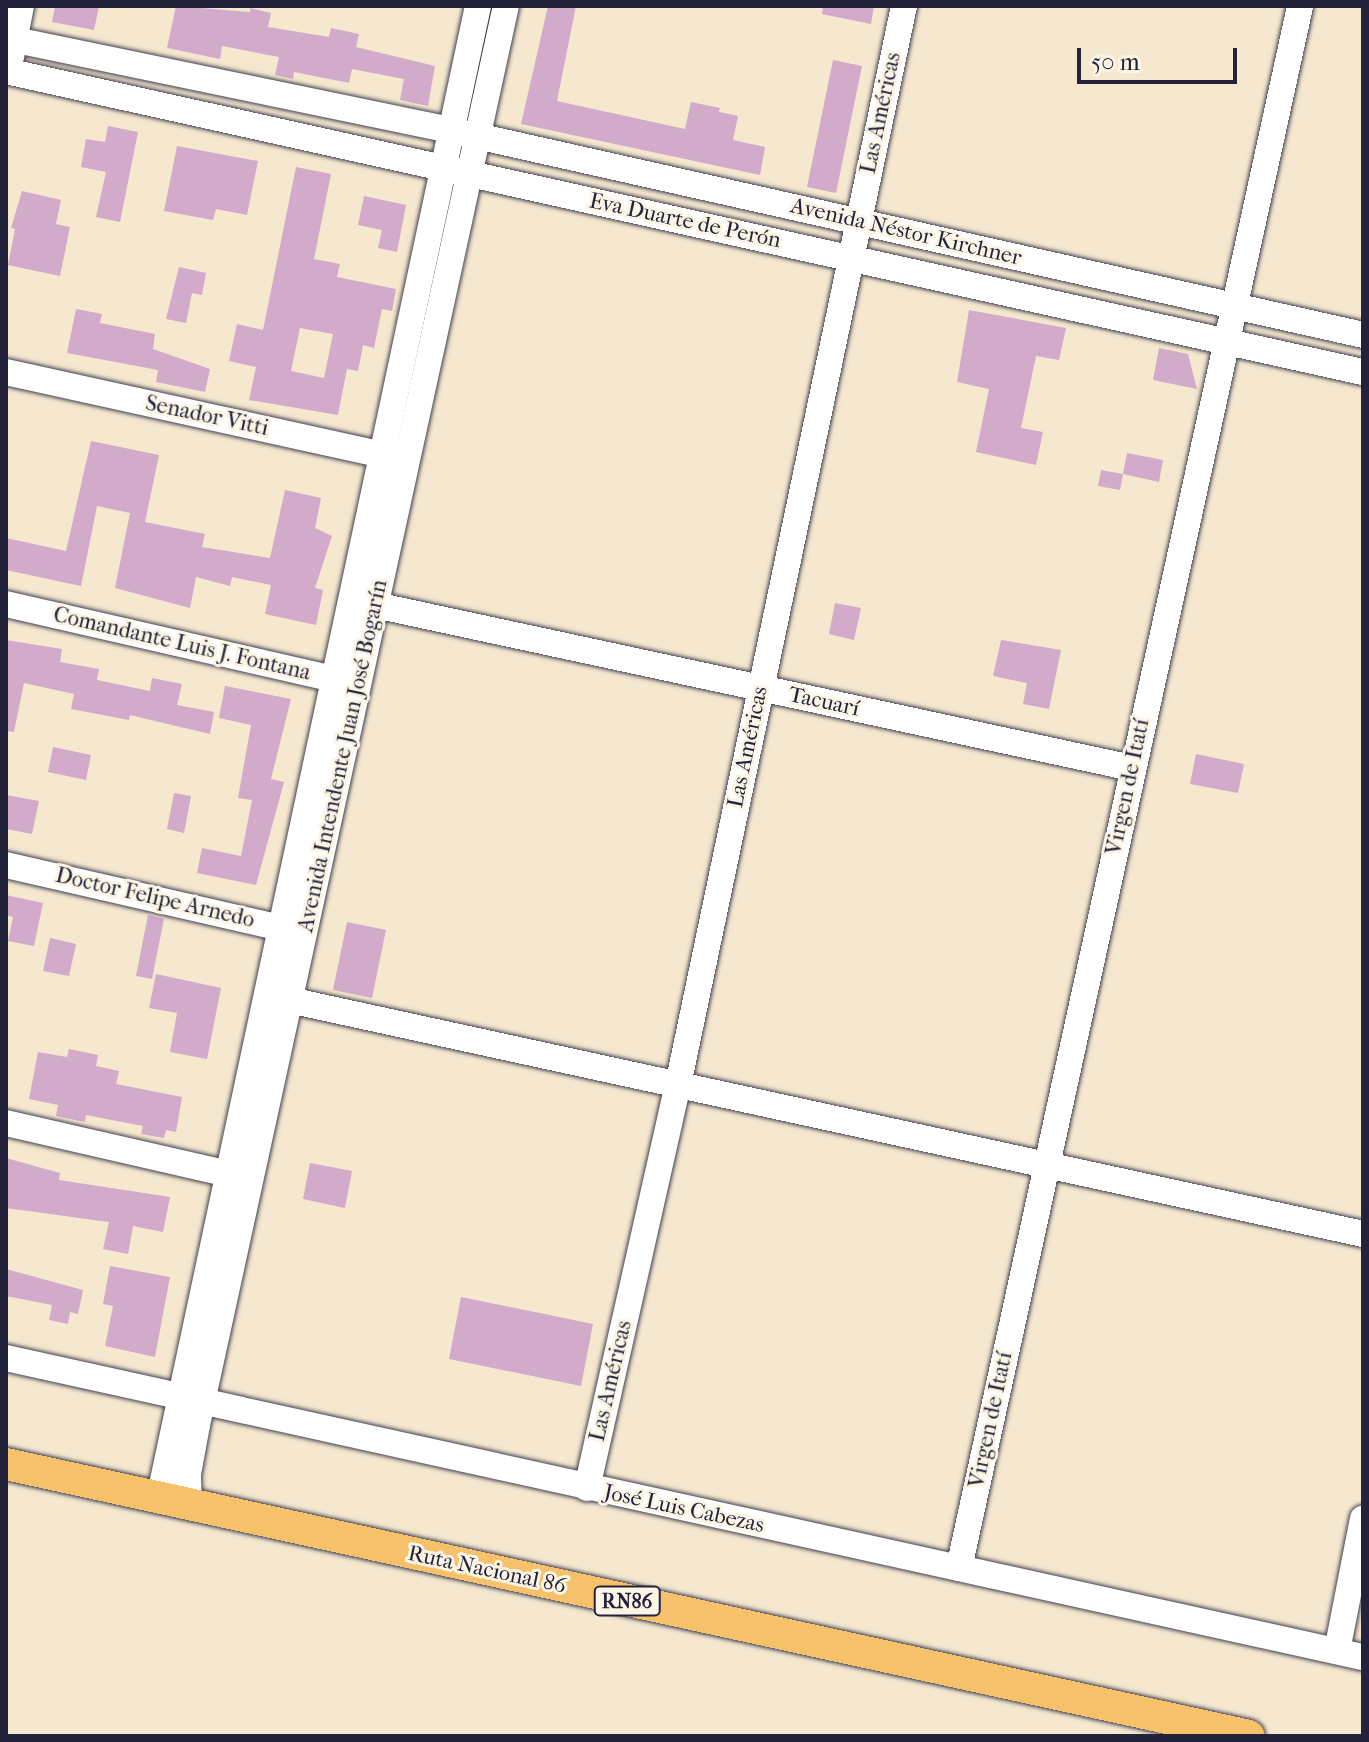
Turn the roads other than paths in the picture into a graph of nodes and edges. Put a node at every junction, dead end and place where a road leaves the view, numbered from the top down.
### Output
1 (21, 6) edge
2 (478, 6) edge
3 (506, 6) edge
4 (904, 6) edge
5 (1300, 6) edge
6 (10, 39) edge
7 (7, 74) edge
8 (450, 130) junction
9 (478, 137) junction
10 (457, 171) junction
11 (858, 221) junction
12 (850, 258) junction
13 (1234, 306) junction
14 (1363, 335) edge
15 (1227, 342) junction
16 (6, 372) edge
17 (1363, 372) edge
18 (395, 458) junction
19 (6, 604) edge
20 (375, 605) junction
21 (346, 682) junction
22 (761, 688) junction
23 (1132, 768) junction
24 (6, 865) edge
25 (293, 930) junction
26 (289, 1000) junction
27 (678, 1085) junction
28 (6, 1123) edge
29 (1046, 1166) junction
30 (240, 1176) junction
31 (1363, 1234) edge
32 (6, 1358) edge
33 (191, 1402) junction
34 (6, 1464) edge
35 (587, 1488) junction
36 (174, 1503) junction
37 (1363, 1519) edge
38 (959, 1568) junction
39 (1337, 1651) junction
40 (1363, 1657) edge
41 (1249, 1736) edge

1 - 6 street
2 - 8 street, Avenida Intendente Juan José Bogarín
3 - 9 street, Avenida Intendente Juan José Bogarín
4 - 11 street, Las Américas
5 - 13 street, Virgen de Itatí
6 - 7 street
6 - 8 street
7 - 10 street, Eva Duarte de Perón
8 - 9 street, Avenida Néstor Kirchner
8 - 10 street, Avenida Intendente Juan José Bogarín
9 - 10 street, Avenida Intendente Juan José Bogarín
9 - 11 street, Avenida Néstor Kirchner
10 - 12 street, Eva Duarte de Perón
10 - 18 street, Avenida Intendente Juan José Bogarín
11 - 12 street, Las Américas
11 - 13 street, Avenida Néstor Kirchner
12 - 15 street, Eva Duarte de Perón
12 - 22 street, Las Américas
13 - 14 street, Avenida Néstor Kirchner
13 - 15 street, Virgen de Itatí
15 - 17 street, Eva Duarte de Perón
15 - 23 street, Virgen de Itatí
16 - 18 street, Senador Vitti
18 - 20 street, Avenida Intendente Juan José Bogarín
18 - 21 street, Avenida Intendente Juan José Bogarín
19 - 21 street, Comandante Luis J. Fontana
20 - 21 street, Avenida Intendente Juan José Bogarín
20 - 22 street, Tacuarí
21 - 25 street, Avenida Intendente Juan José Bogarín
22 - 23 street, Tacuarí
22 - 27 street, Las Américas
23 - 29 street, Virgen de Itatí
24 - 25 street, Doctor Felipe Arnedo
25 - 26 street, Avenida Intendente Juan José Bogarín
25 - 30 street, Avenida Intendente Juan José Bogarín
26 - 27 street
26 - 30 street, Avenida Intendente Juan José Bogarín
27 - 29 street
27 - 35 street, Las Américas
28 - 30 street
29 - 31 street
29 - 38 street, Virgen de Itatí
30 - 33 street, Avenida Intendente Juan José Bogarín
32 - 33 street, José Luis Cabezas
33 - 35 street, José Luis Cabezas
33 - 36 street, Avenida Intendente Juan José Bogarín
34 - 36 main road, Ruta Nacional 86 / RN86
35 - 38 street, José Luis Cabezas
36 - 41 main road, Ruta Nacional 86 / RN86
37 - 39 street
38 - 39 street, José Luis Cabezas
39 - 40 street, José Luis Cabezas

